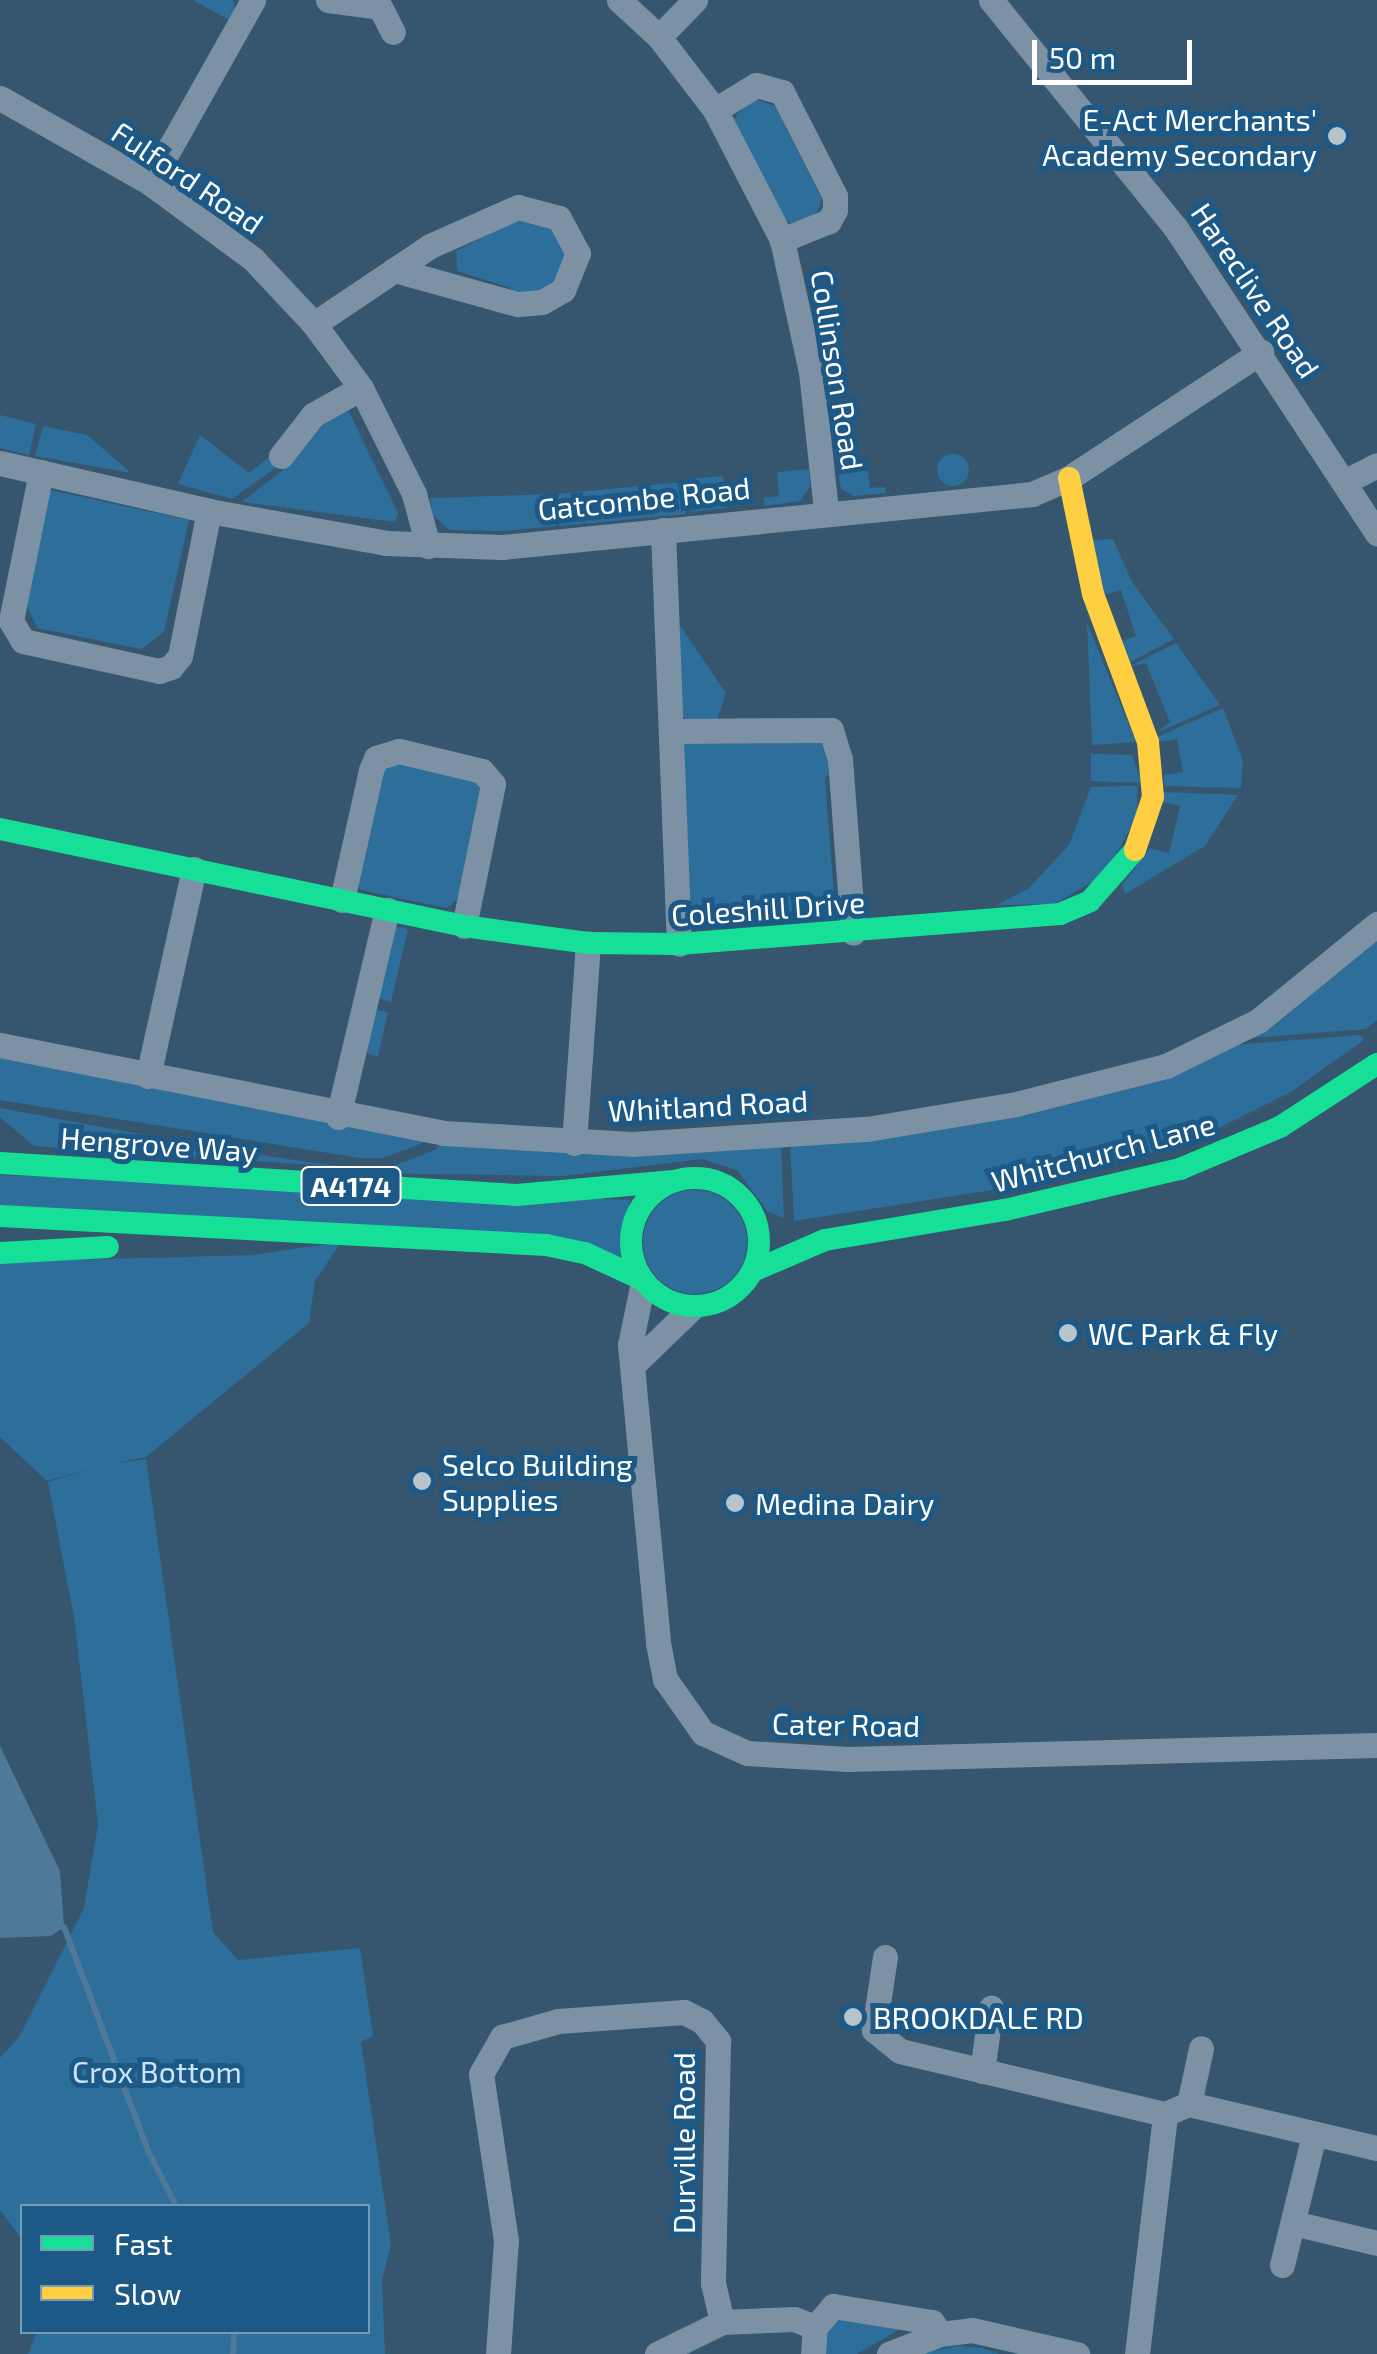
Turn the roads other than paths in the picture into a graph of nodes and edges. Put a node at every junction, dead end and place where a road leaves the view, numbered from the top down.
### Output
1 (252, 0) edge
2 (328, 0) edge
3 (619, 0) edge
4 (695, 0) edge
5 (991, 0) edge
6 (380, 4) edge
7 (394, 32) dead end
8 (659, 37) junction
9 (0, 98) edge
10 (715, 110) junction
11 (150, 183) junction
12 (782, 240) junction
13 (394, 270) junction
14 (314, 324) junction
15 (1261, 352) junction
16 (360, 388) junction
17 (281, 456) dead end
18 (0, 463) edge
19 (1377, 466) edge
20 (41, 472) junction
21 (1070, 478) junction
22 (1344, 482) junction
23 (209, 512) junction
24 (826, 512) junction
25 (663, 530) junction
26 (1377, 534) edge
27 (428, 546) junction
28 (671, 731) junction
29 (0, 828) edge
30 (194, 869) junction
31 (342, 900) junction
32 (386, 910) junction
33 (1377, 924) edge
34 (464, 926) junction
35 (853, 932) junction
36 (588, 942) junction
37 (678, 944) junction
38 (1377, 1039) edge
39 (0, 1045) edge
40 (1377, 1064) edge
41 (148, 1076) junction
42 (1352, 1078) junction
43 (1377, 1080) edge
44 (338, 1117) junction
45 (0, 1139) edge
46 (574, 1143) junction
47 (0, 1163) edge
48 (28, 1165) junction
49 (673, 1181) junction
50 (0, 1216) edge
51 (755, 1218) junction
52 (289, 1234) junction
53 (825, 1240) junction
54 (0, 1253) edge
55 (753, 1271) junction
56 (642, 1280) junction
57 (694, 1307) junction
58 (636, 1362) junction
59 (1377, 1745) edge
60 (885, 1958) dead end
61 (992, 2008) dead end
62 (1201, 2048) dead end
63 (982, 2071) junction
64 (1189, 2104) junction
65 (1165, 2114) junction
66 (1314, 2135) junction
67 (1377, 2148) edge
68 (1292, 2223) junction
69 (1377, 2243) edge
70 (1282, 2264) dead end
71 (722, 2322) junction
72 (816, 2327) junction
73 (940, 2334) junction
74 (498, 2354) edge
75 (657, 2354) edge
76 (813, 2354) edge
77 (889, 2354) edge
78 (1077, 2354) edge
79 (1137, 2354) edge

1 - 11 street
2 - 6 street
3 - 8 street, Collinson Road
4 - 8 street
5 - 15 street, Hareclive Road
6 - 7 street
8 - 10 street, Collinson Road
9 - 11 street, Fulford Road
10 - 12 street, Collinson Road
10 - 12 street, Collinson Road
11 - 14 street, Fulford Road
12 - 24 street, Collinson Road
13 - 13 street
13 - 14 street
14 - 16 street, Fulford Road
15 - 21 street, Gatcombe Road
15 - 22 street, Hareclive Road
16 - 17 street
16 - 27 street, Fulford Road
18 - 20 street, Gatcombe Road
19 - 22 street
20 - 23 street, Gatcombe Road
20 - 23 street
21 - 24 street, Gatcombe Road
21 - 35 main road, Coleshill Drive
22 - 26 street, Hareclive Road
23 - 27 street, Gatcombe Road
24 - 25 street, Gatcombe Road
25 - 27 street, Gatcombe Road
25 - 28 street
28 - 35 street
28 - 37 street
29 - 30 main road, Coleshill Drive
30 - 31 main road, Coleshill Drive
30 - 41 street
31 - 32 main road, Coleshill Drive
31 - 34 street
32 - 34 main road, Coleshill Drive
32 - 44 street
33 - 46 street, Whitland Road
34 - 36 main road, Coleshill Drive
35 - 37 main road, Coleshill Drive
36 - 37 main road, Coleshill Drive
36 - 46 street
38 - 42 main road
39 - 41 street, Whitland Road
40 - 42 main road, Whitchurch Lane
41 - 44 street, Whitland Road
42 - 43 main road
42 - 53 main road, Whitchurch Lane
44 - 46 street, Whitland Road
45 - 48 main road
47 - 48 main road, Hengrove Way / A4174
48 - 49 main road, Hengrove Way / A4174
49 - 51 main road
49 - 56 main road
50 - 52 main road, A4174
51 - 53 main road, Whitchurch Lane
51 - 55 main road
52 - 54 main road
52 - 56 main road, A4174
53 - 55 main road, Whitchurch Lane
55 - 57 main road
56 - 57 main road
56 - 58 street, Cater Road
57 - 58 street
58 - 59 street, Cater Road
60 - 63 street
61 - 63 street
62 - 64 street
63 - 65 street
64 - 65 street
64 - 66 street
65 - 79 street
66 - 67 street
66 - 68 street
68 - 69 street
68 - 70 street
71 - 72 street
71 - 74 street, Durville Road
71 - 75 street
72 - 73 street
72 - 76 street
73 - 77 street
73 - 78 street

